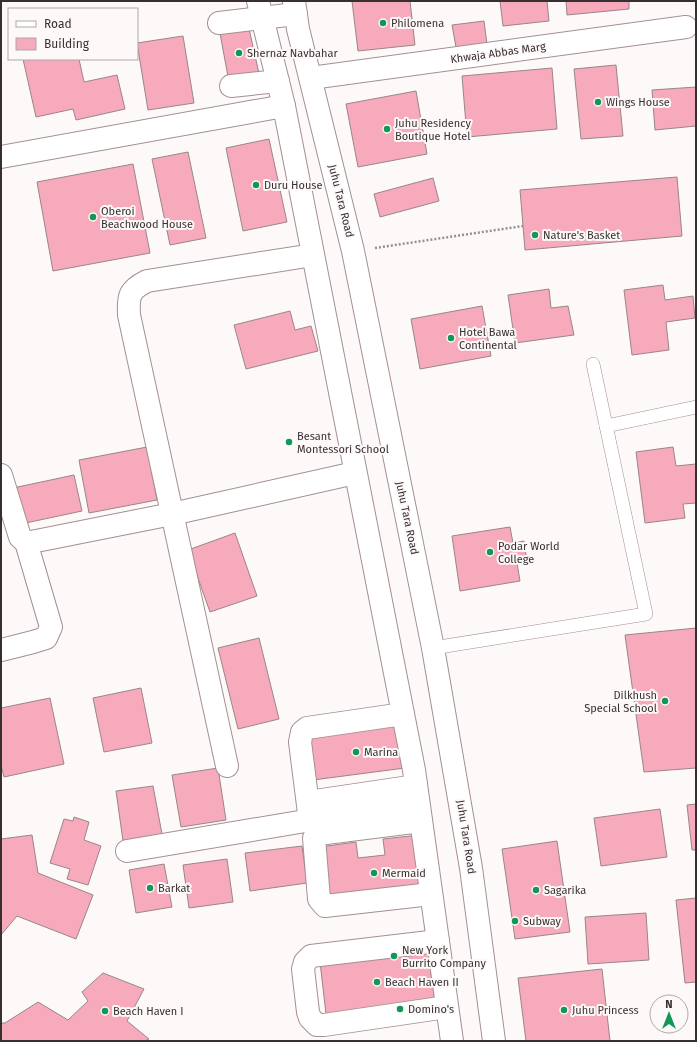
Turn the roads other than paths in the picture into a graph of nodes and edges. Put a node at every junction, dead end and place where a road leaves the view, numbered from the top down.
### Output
1 (295, 8) edge
2 (260, 10) edge
3 (219, 23) dead end
4 (686, 27) dead end
5 (311, 78) junction
6 (278, 81) junction
7 (231, 86) dead end
8 (284, 106) junction
9 (1, 158) edge
10 (313, 255) junction
11 (593, 364) dead end
12 (696, 407) edge
13 (606, 426) junction
14 (355, 473) junction
15 (1, 475) edge
16 (172, 514) junction
17 (26, 542) junction
18 (433, 648) junction
19 (1, 650) edge
20 (403, 714) junction
21 (227, 766) dead end
22 (418, 803) junction
23 (309, 812) junction
24 (127, 851) dead end
25 (431, 894) junction
26 (438, 941) junction
27 (447, 1007) junction
28 (452, 1041) edge
29 (494, 1041) edge

1 - 2 street
1 - 5 street, Juhu Tara Road
2 - 3 street
2 - 6 street
4 - 5 street, Khwaja Abbas Marg
5 - 18 street, Juhu Tara Road
6 - 7 street
6 - 8 street
8 - 9 street
8 - 10 street
10 - 14 street
10 - 16 street
11 - 13 lane
12 - 13 lane
13 - 18 lane
14 - 16 street
14 - 20 street
15 - 17 street
16 - 17 street
16 - 21 street
17 - 19 street
18 - 29 street, Juhu Tara Road
20 - 22 street
20 - 23 street
22 - 23 street
22 - 25 street
22 - 25 street
23 - 24 street
25 - 26 street
26 - 27 street
26 - 27 street
27 - 28 street

